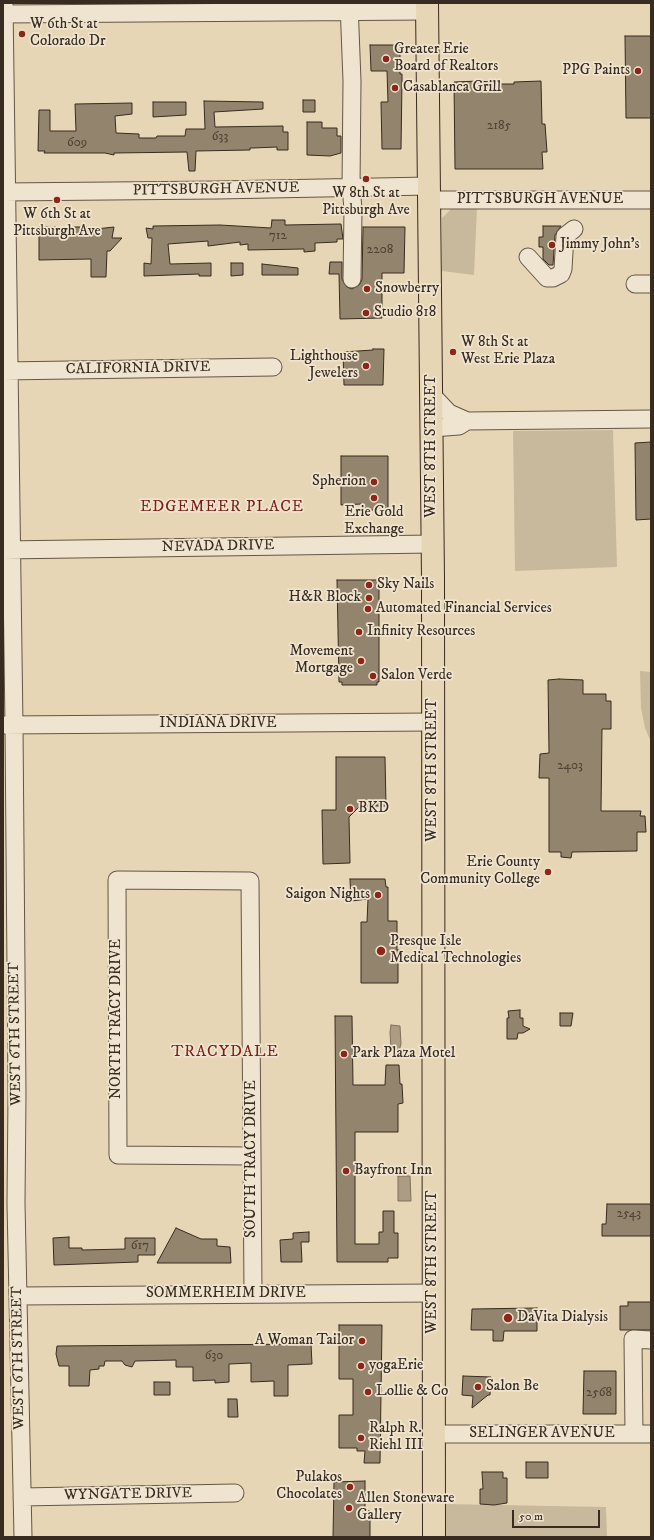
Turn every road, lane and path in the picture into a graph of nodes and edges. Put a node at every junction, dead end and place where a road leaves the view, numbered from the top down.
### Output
1 (349, 7) edge
2 (427, 7) edge
3 (3, 10) edge
4 (351, 187) junction
5 (4, 192) edge
6 (429, 193) junction
7 (651, 200) edge
8 (574, 229) dead end
9 (528, 257) dead end
10 (352, 279) dead end
11 (273, 367) dead end
12 (5, 371) edge
13 (432, 395) junction
14 (651, 419) edge
15 (467, 421) junction
16 (432, 428) junction
17 (433, 544) junction
18 (7, 550) edge
19 (433, 722) junction
20 (8, 725) edge
21 (250, 881) joint
22 (9, 889) edge
23 (252, 1156) junction
24 (10, 1203) edge
25 (254, 1293) junction
26 (434, 1293) junction
27 (13, 1299) edge
28 (651, 1340) edge
29 (434, 1434) junction
30 (634, 1434) junction
31 (651, 1434) edge
32 (235, 1493) dead end
33 (22, 1497) junction
34 (23, 1537) edge
35 (434, 1537) edge

1 - 2 street
1 - 3 street
1 - 4 street
2 - 6 main road, WEST 8TH STREET
3 - 5 street, WEST 6TH STREET
4 - 5 street, PITTSBURGH AVENUE
4 - 6 street, PITTSBURGH AVENUE
4 - 10 street
5 - 12 street, WEST 6TH STREET
6 - 7 street, PITTSBURGH AVENUE
6 - 13 main road, WEST 8TH STREET
8 - 9 street
11 - 12 street, CALIFORNIA DRIVE
12 - 18 street, WEST 6TH STREET
13 - 15 street
13 - 16 main road, WEST 8TH STREET
14 - 15 street
15 - 16 street
16 - 17 main road, WEST 8TH STREET
17 - 18 street, NEVADA DRIVE
17 - 19 main road, WEST 8TH STREET
18 - 20 street, WEST 6TH STREET
19 - 20 street, INDIANA DRIVE
19 - 26 main road, WEST 8TH STREET
20 - 22 street, WEST 6TH STREET
21 - 23 street, SOUTH TRACY DRIVE
21 - 23 street, NORTH TRACY DRIVE
22 - 24 street, WEST 6TH STREET
23 - 25 street, SOUTH TRACY DRIVE
24 - 27 street, WEST 6TH STREET
25 - 26 street, SOMMERHEIM DRIVE
25 - 27 street, SOMMERHEIM DRIVE
26 - 29 main road, WEST 8TH STREET
27 - 33 street, WEST 6TH STREET
28 - 30 street
29 - 30 street, SELINGER AVENUE
29 - 35 main road, WEST 8TH STREET
30 - 31 street, SELINGER AVENUE
32 - 33 street, WYNGATE DRIVE
33 - 34 street, WEST 6TH STREET

